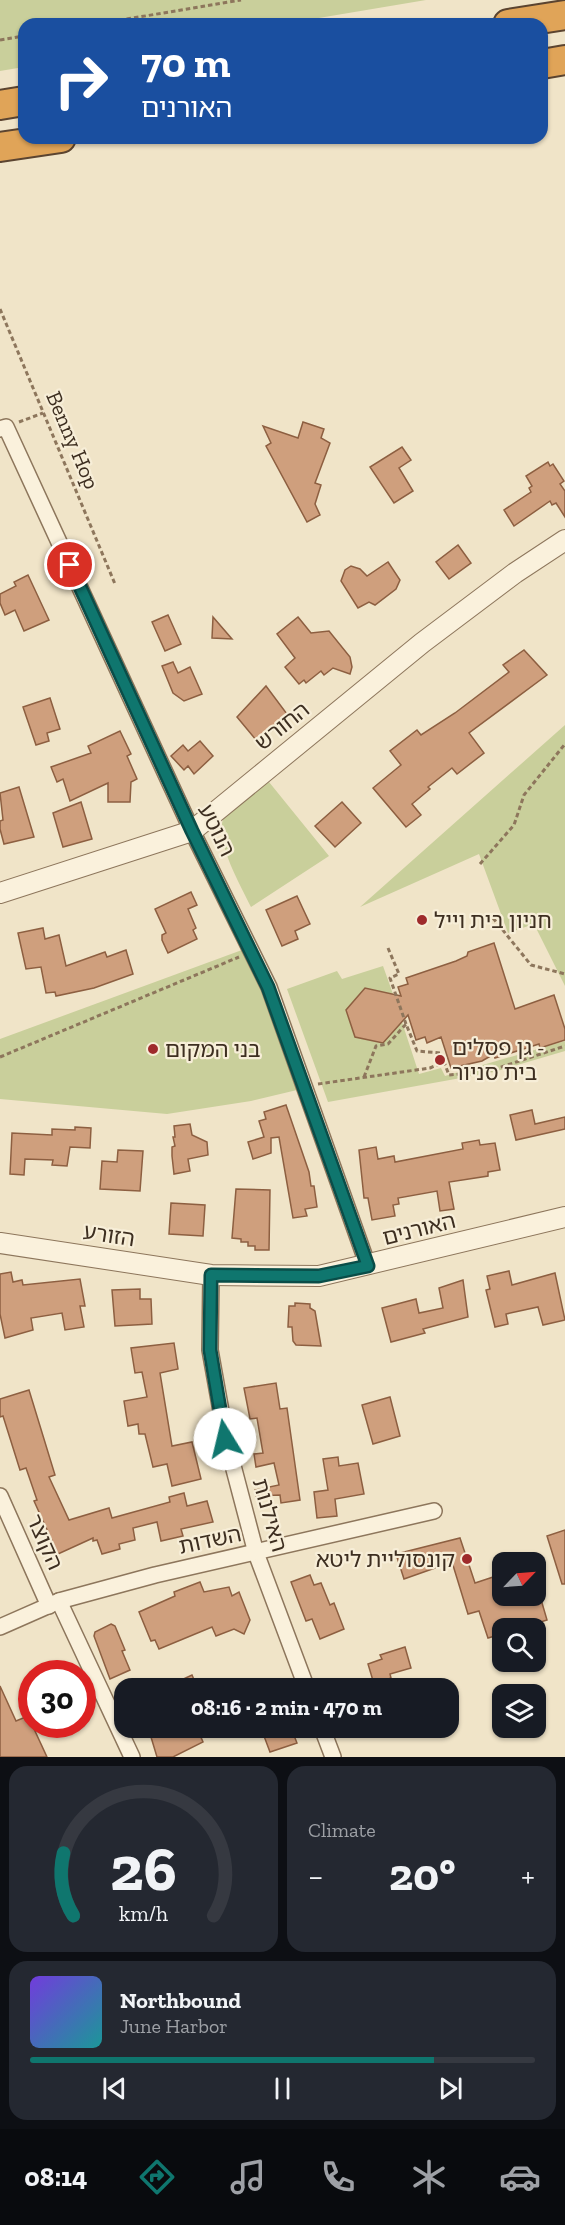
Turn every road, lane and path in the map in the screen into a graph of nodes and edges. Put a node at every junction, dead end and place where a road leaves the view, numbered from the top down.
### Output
1 (241, 0) edge
2 (565, 15) edge
3 (133, 18) edge
4 (546, 18) edge
5 (18, 37) edge
6 (0, 40) edge
7 (565, 60) edge
8 (548, 63) edge
9 (18, 102) edge
10 (0, 105) edge
11 (20, 144) edge
12 (0, 147) edge
13 (0, 309) edge
14 (43, 413) junction
15 (3, 428) edge
16 (565, 540) edge
17 (115, 584) dead end
18 (565, 744) edge
19 (192, 831) junction
20 (480, 864) dead end
21 (0, 892) edge
22 (493, 918) dead end
23 (388, 948) dead end
24 (252, 952) junction
25 (565, 974) edge
26 (406, 1024) junction
27 (565, 1046) edge
28 (0, 1057) edge
29 (444, 1062) junction
30 (364, 1077) junction
31 (304, 1086) junction
32 (565, 1217) edge
33 (0, 1243) edge
34 (368, 1266) junction
35 (211, 1275) junction
36 (0, 1496) edge
37 (434, 1511) dead end
38 (256, 1553) junction
39 (54, 1604) junction
40 (0, 1627) edge
41 (303, 1678) edge
42 (326, 1738) edge
43 (132, 1757) edge
44 (333, 1757) edge

1 - 3 path
2 - 4 highway
5 - 6 path
7 - 8 highway
9 - 10 highway
11 - 12 highway
13 - 14 path, Benny Hop
14 - 15 path
14 - 17 path, Benny Hop
15 - 19 street, הנוטע
16 - 19 street, החורש
18 - 20 path
19 - 21 street, החורש
19 - 24 street, הנוטע
22 - 25 path
23 - 26 path
24 - 28 path
24 - 31 street, הנוטע
26 - 29 path
26 - 30 path
27 - 29 path
29 - 30 path
30 - 31 path
31 - 34 street, הנוטע
32 - 34 street, האורנים
33 - 35 street, הזורע
34 - 35 street, האורנים
35 - 38 street, האילנות
36 - 39 street, הקוצר
37 - 38 street, השדות
38 - 39 street, השדות
38 - 41 street, האילנות
39 - 40 street, השדות
39 - 43 street, הקוצר
42 - 44 street

